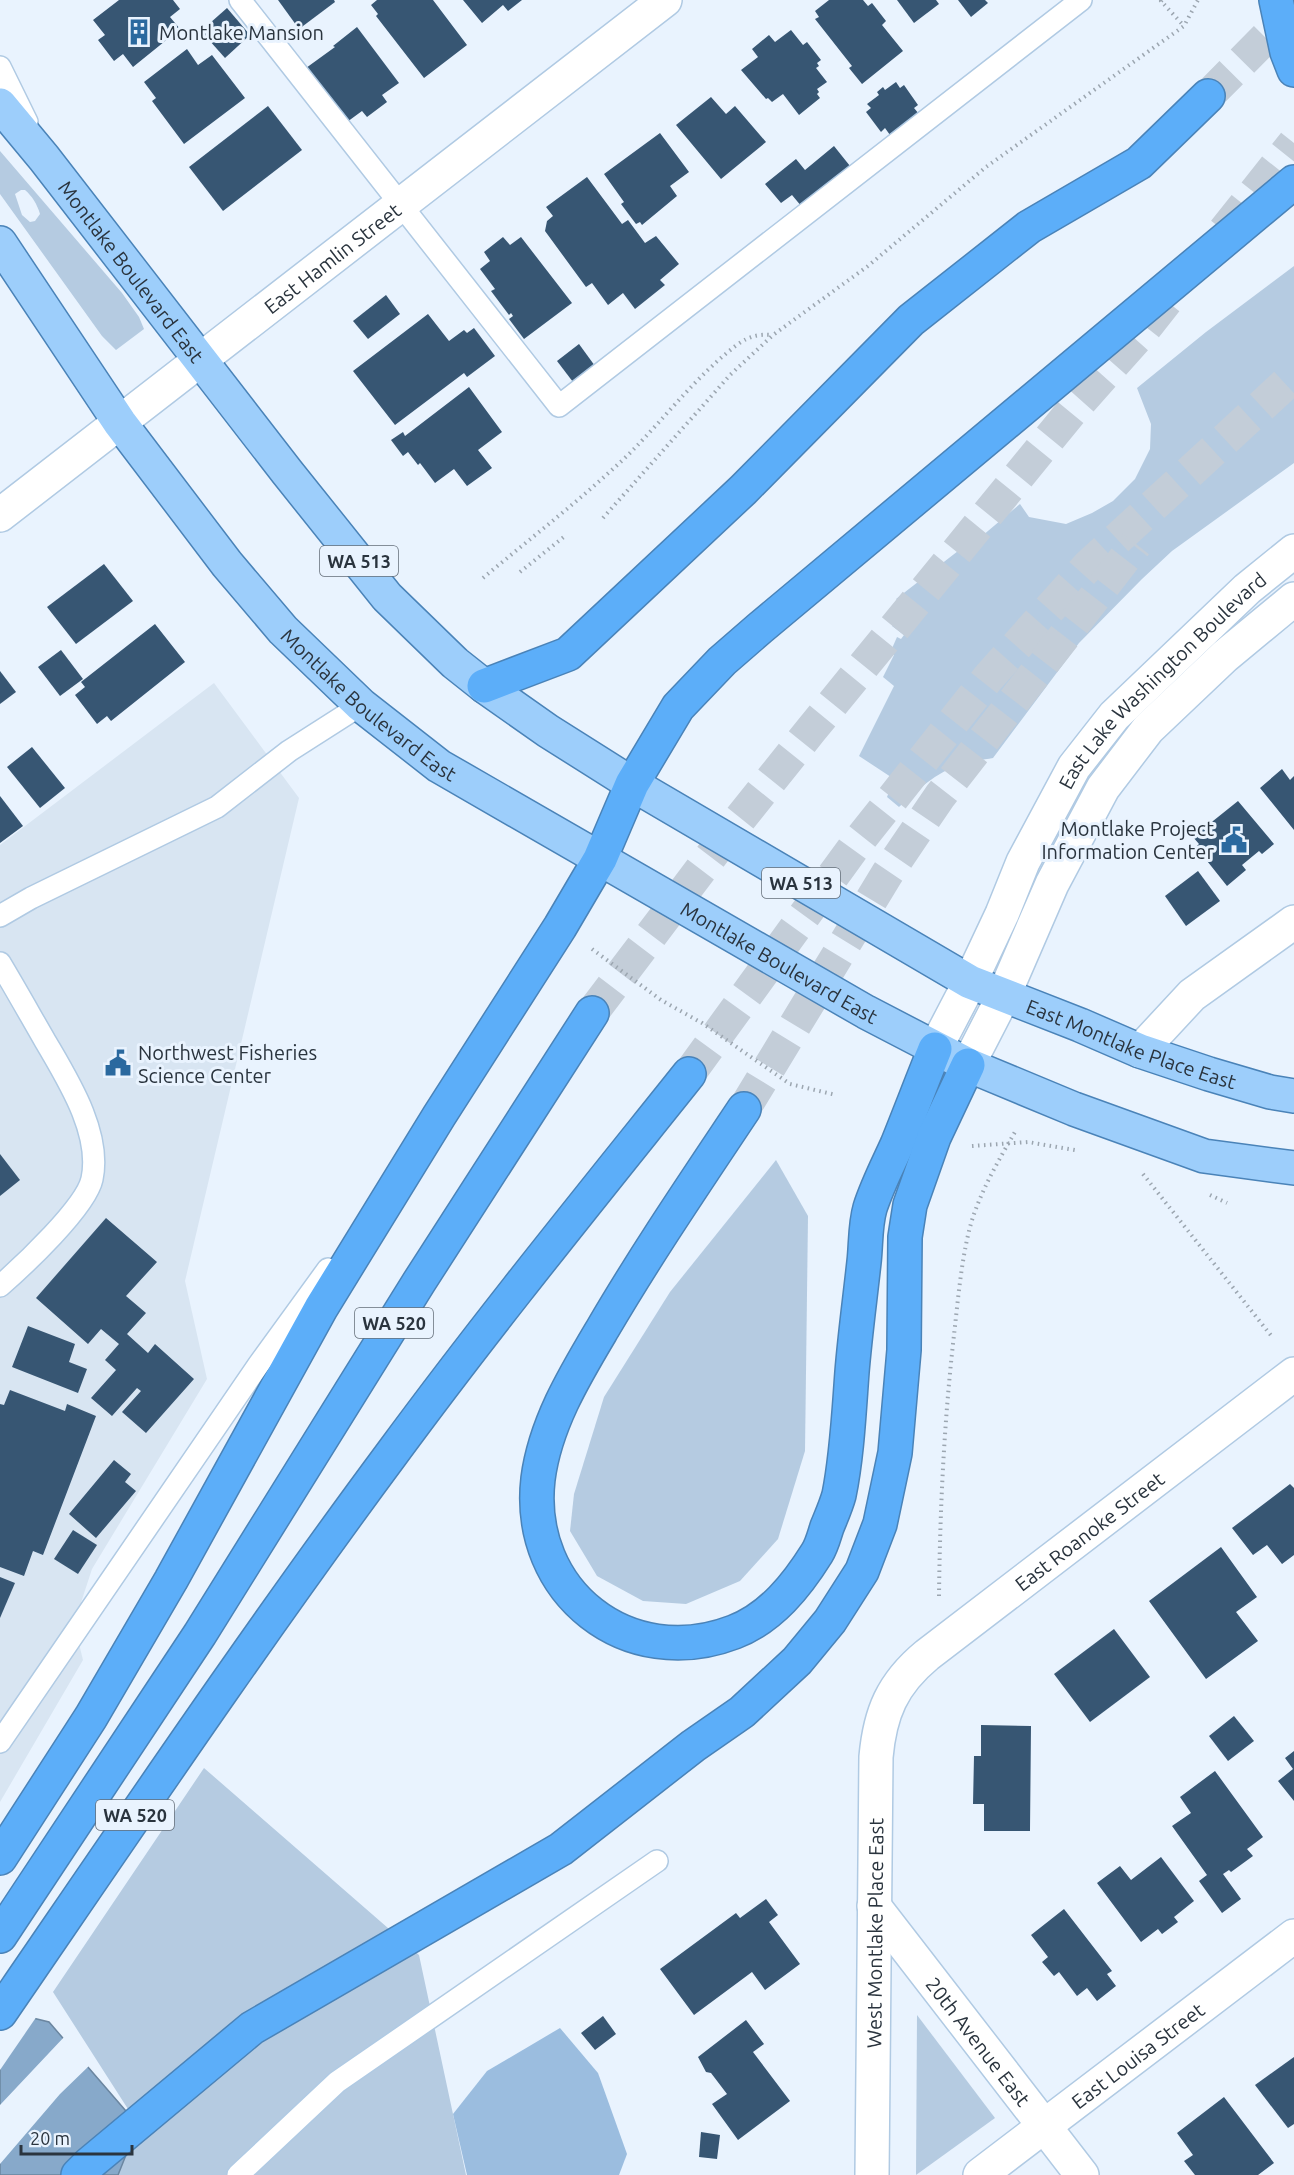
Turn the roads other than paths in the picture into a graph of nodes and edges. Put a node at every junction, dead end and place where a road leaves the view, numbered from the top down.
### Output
1 (241, 0) edge
2 (665, 0) edge
3 (1081, 0) edge
4 (1276, 0) edge
5 (0, 67) edge
6 (1294, 70) edge
7 (1208, 96) tunnel mouth
8 (0, 105) edge
9 (44, 158) junction
10 (1294, 182) edge
11 (400, 206) junction
12 (0, 243) edge
13 (201, 360) junction
14 (120, 423) junction
15 (0, 515) edge
16 (1294, 551) edge
17 (1294, 599) edge
18 (484, 686) junction
19 (361, 705) junction
20 (632, 784) junction
21 (600, 859) junction
22 (0, 916) edge
23 (1294, 922) edge
24 (0, 963) edge
25 (970, 982) junction
26 (1003, 997) junction
27 (592, 1013) tunnel mouth
28 (934, 1049) junction
29 (1140, 1051) junction
30 (968, 1065) junction
31 (690, 1074) tunnel mouth
32 (1294, 1096) edge
33 (744, 1109) tunnel mouth
34 (439, 1116) junction
35 (1294, 1168) edge
36 (0, 1286) edge
37 (1294, 1374) edge
38 (892, 1695) joint
39 (0, 1742) edge
40 (0, 1858) edge
41 (657, 1861) dead end
42 (874, 1906) junction
43 (0, 1936) edge
44 (1294, 1936) edge
45 (0, 2013) edge
46 (1045, 2126) junction
47 (78, 2175) edge
48 (238, 2175) edge
49 (872, 2175) edge
50 (980, 2175) edge
51 (1082, 2175) edge

1 - 11 lane
2 - 11 street, East Hamlin Street
3 - 11 lane
4 - 6 highway
5 - 9 lane, Montlake Boulevard East
7 - 18 highway
8 - 9 main road, Montlake Boulevard East / WA 513
9 - 13 main road, Montlake Boulevard East / WA 513
10 - 20 highway
11 - 13 street, East Hamlin Street
12 - 14 main road, Montlake Boulevard East
13 - 14 street, East Hamlin Street
13 - 18 main road, Montlake Boulevard East / WA 513
14 - 15 street, East Hamlin Street
14 - 19 main road, Montlake Boulevard East
16 - 25 street, East Lake Washington Boulevard
17 - 26 street, East Lake Washington Boulevard
18 - 20 main road, Montlake Boulevard East / WA 513
19 - 21 main road, Montlake Boulevard East
19 - 22 lane
20 - 21 highway
20 - 25 main road, Montlake Boulevard East / WA 513
21 - 28 main road, Montlake Boulevard East
21 - 34 highway
23 - 29 street
24 - 36 lane
25 - 26 main road, East Montlake Place East / WA 513
25 - 28 street, East Lake Washington Boulevard
26 - 29 main road, East Montlake Place East
26 - 30 street, East Lake Washington Boulevard
27 - 43 highway, WA 520
28 - 30 main road, Montlake Boulevard East
28 - 33 highway
29 - 32 main road, East Montlake Place East
30 - 35 main road
30 - 47 highway
31 - 45 highway, WA 520
34 - 39 lane
34 - 40 highway
37 - 38 street, East Roanoke Street
38 - 42 street, West Montlake Place East
41 - 48 lane
42 - 46 street, 20th Avenue East
42 - 49 street, West Montlake Place East
44 - 46 street, East Louisa Street
46 - 50 street, East Louisa Street
46 - 51 street, 20th Avenue East

